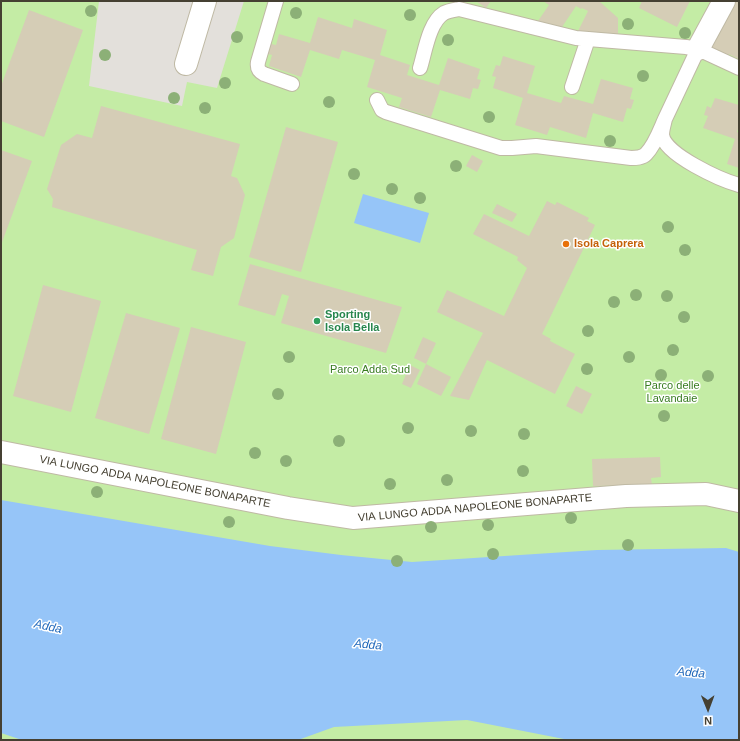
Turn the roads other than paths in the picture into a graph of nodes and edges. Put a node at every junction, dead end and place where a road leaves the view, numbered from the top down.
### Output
1 (205, 1) edge
2 (276, 1) edge
3 (724, 1) edge
4 (588, 39) junction
5 (698, 49) junction
6 (186, 64) dead end
7 (420, 68) dead end
8 (739, 68) edge
9 (292, 84) dead end
10 (572, 87) dead end
11 (377, 100) dead end
12 (665, 119) junction
13 (739, 185) edge
14 (1, 452) edge
15 (739, 501) edge

1 - 6 street
2 - 9 lane
3 - 5 street
4 - 5 lane
4 - 7 lane
4 - 10 lane
5 - 8 lane
5 - 12 lane
11 - 12 lane
12 - 13 lane
14 - 15 street, VIA LUNGO ADDA NAPOLEONE BONAPARTE

